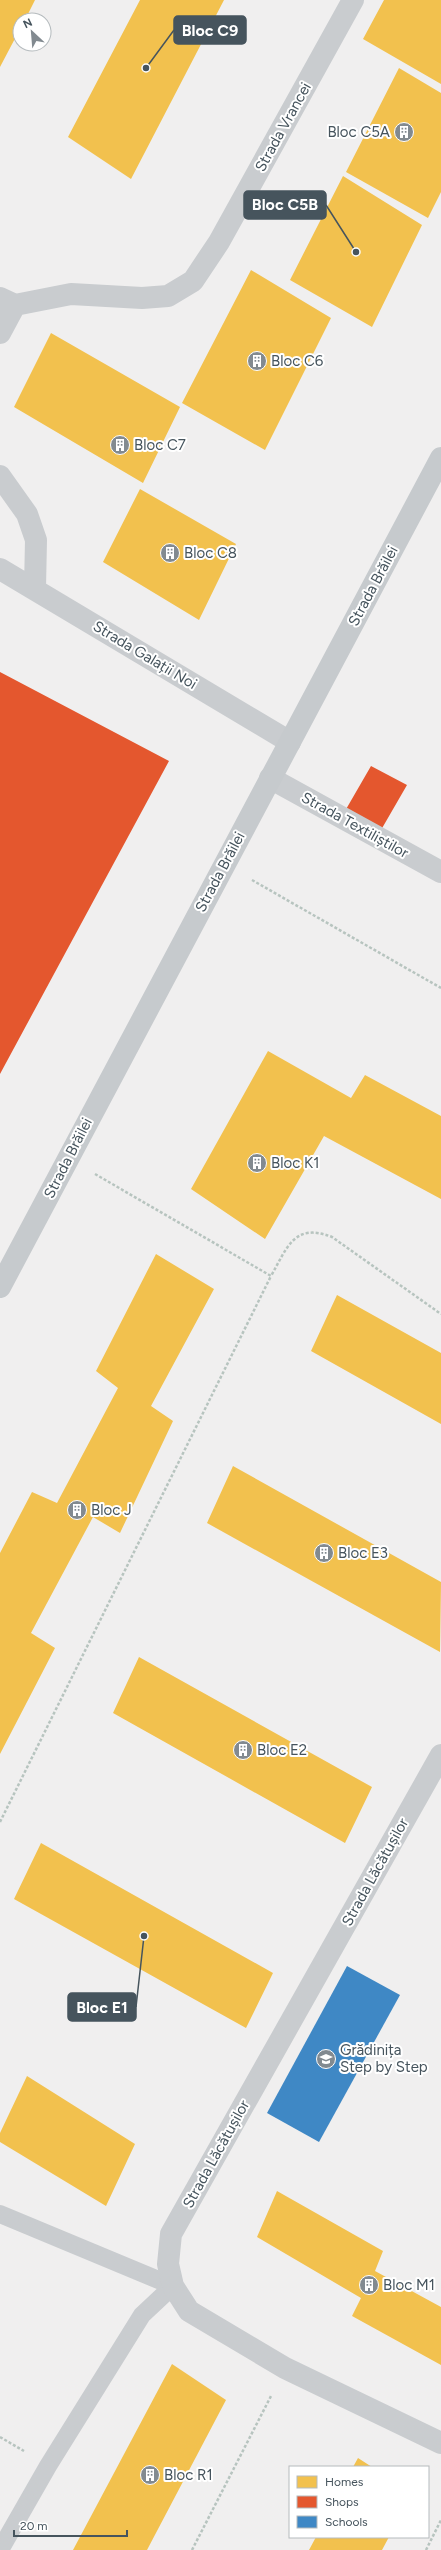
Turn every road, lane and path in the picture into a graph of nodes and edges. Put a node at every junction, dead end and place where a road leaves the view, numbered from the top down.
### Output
1 (353, 0) edge
2 (7, 301) edge
3 (0, 333) edge
4 (441, 458) edge
5 (0, 476) edge
6 (0, 569) edge
7 (35, 588) junction
8 (290, 742) junction
9 (270, 778) junction
10 (225, 864) junction
11 (441, 872) edge
12 (441, 988) edge
13 (68, 1159) junction
14 (271, 1276) junction
15 (0, 1287) edge
16 (441, 1314) edge
17 (441, 1755) edge
18 (0, 1822) edge
19 (0, 2214) edge
20 (173, 2286) junction
21 (285, 2368) junction
22 (441, 2443) edge
23 (441, 2520) edge
24 (0, 2550) edge
25 (192, 2550) edge
26 (426, 2550) edge

1 - 2 street, Strada Vrancei
2 - 3 street
4 - 8 main road, Strada Brăilei
5 - 7 street
6 - 7 street, Strada Galații Noi
7 - 8 street, Strada Galații Noi
8 - 9 main road, Strada Brăilei
9 - 10 main road, Strada Brăilei
9 - 11 street, Strada Textiliștilor
10 - 12 path
10 - 13 main road, Strada Brăilei
13 - 14 path
13 - 15 main road, Strada Brăilei
14 - 16 path
14 - 18 path
17 - 20 street, Strada Lăcătușilor
19 - 20 lane
20 - 21 street, Strada Lăcătușilor
20 - 24 lane
21 - 22 street, Strada Lăcătușilor
21 - 25 path
23 - 26 path

